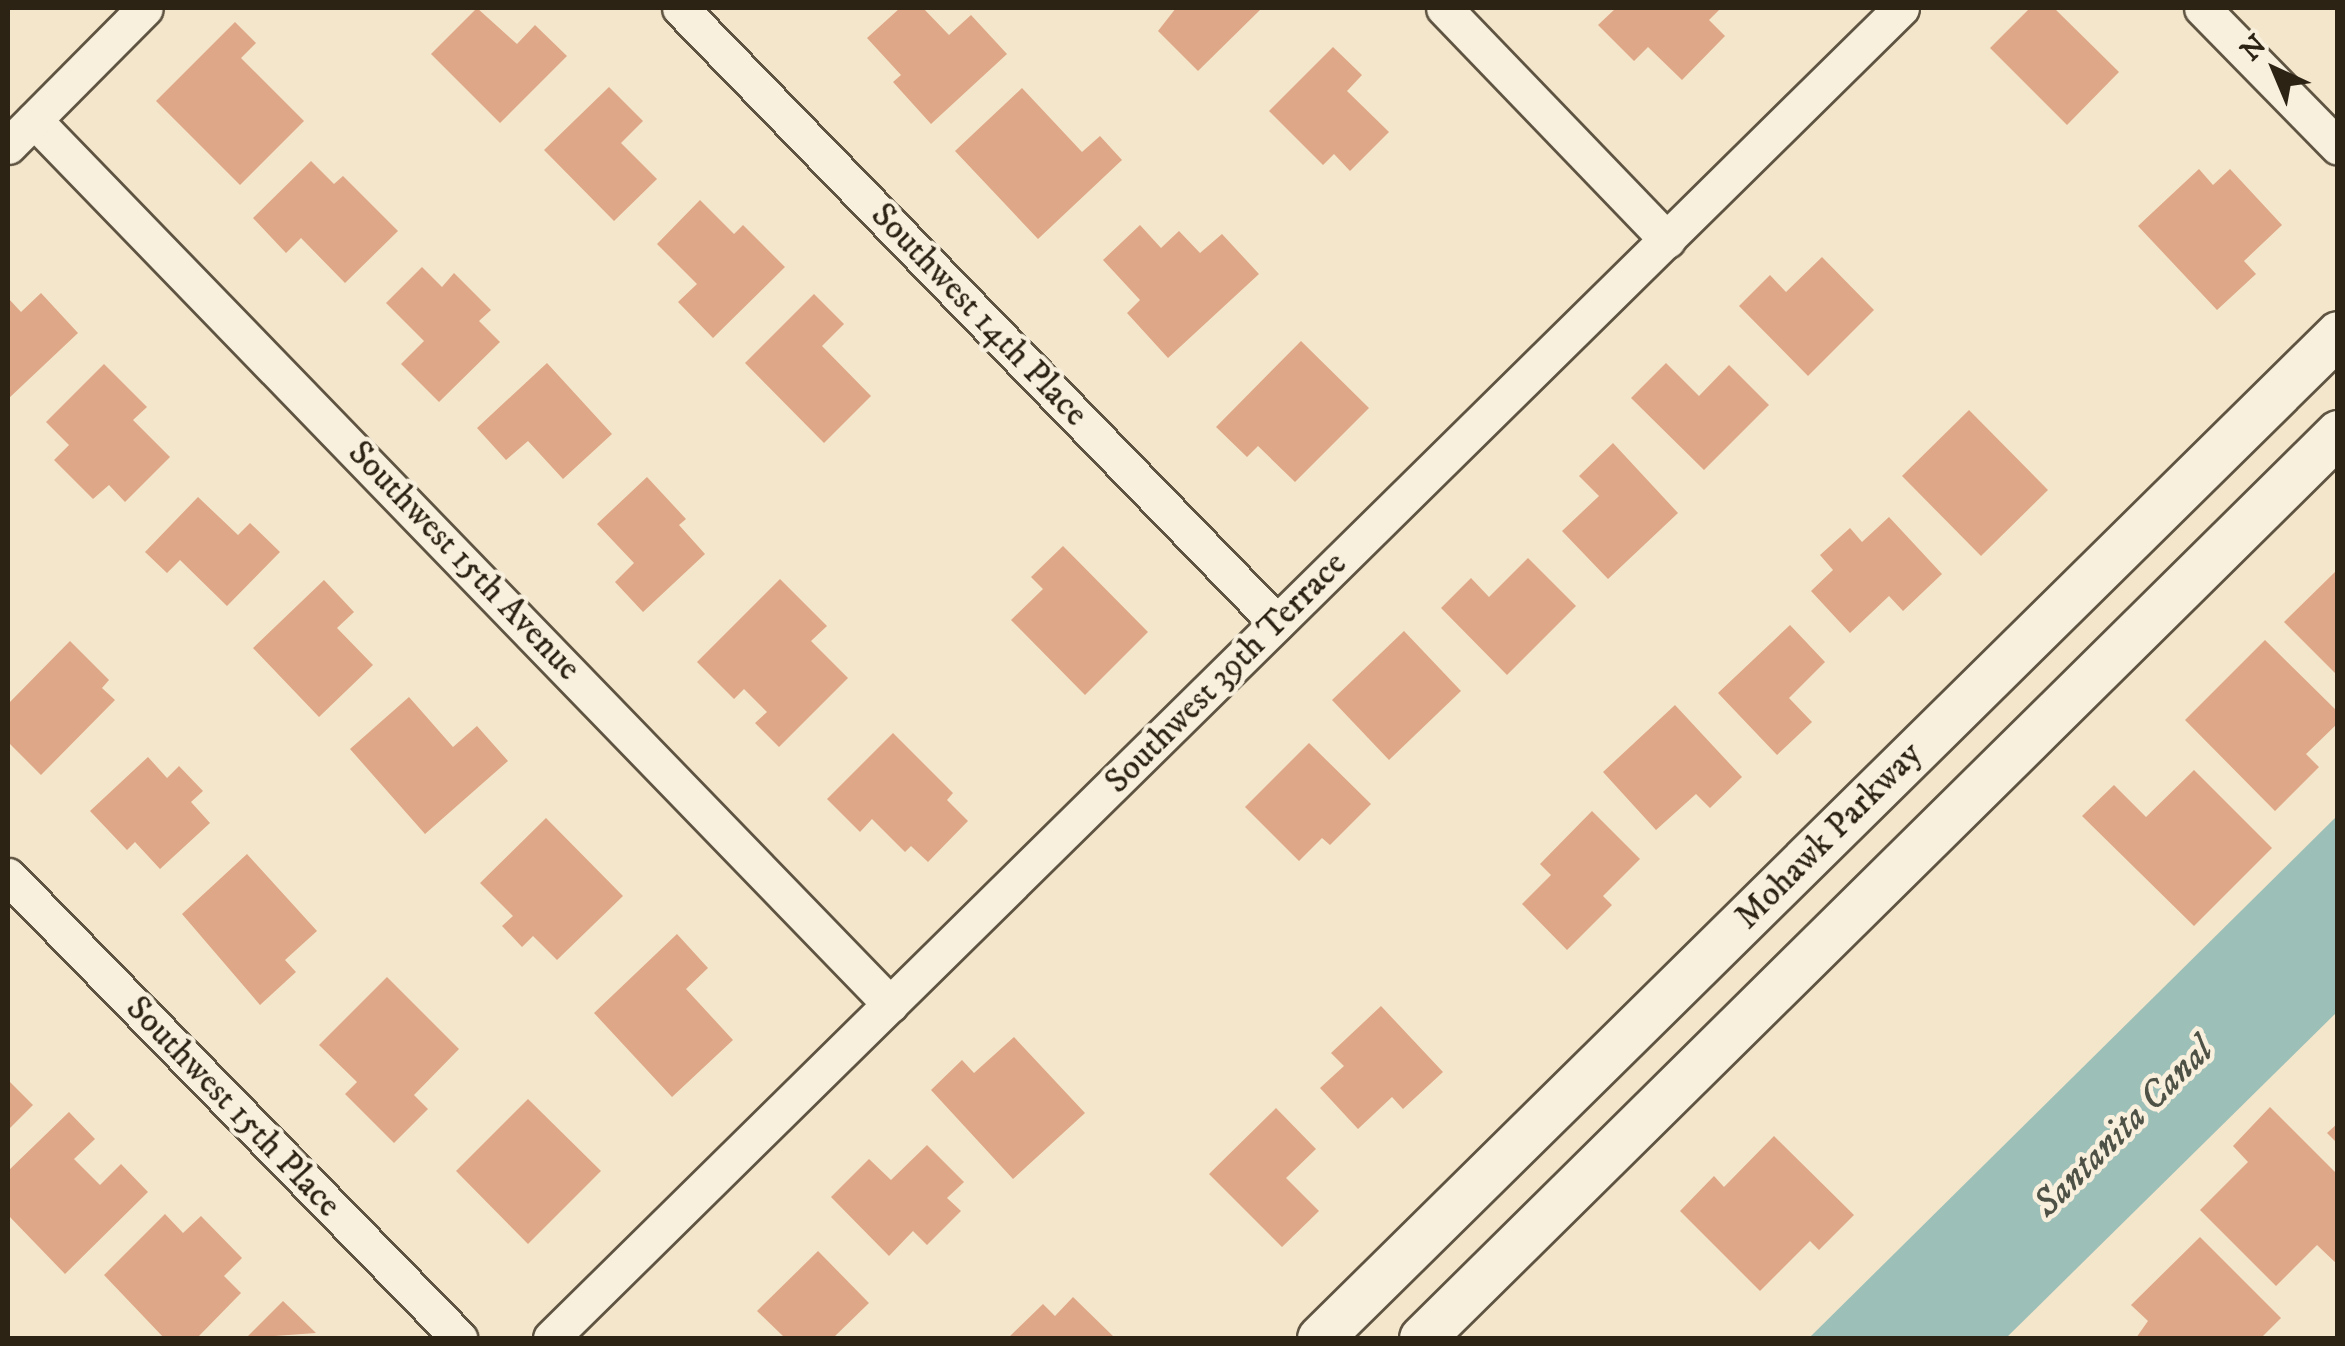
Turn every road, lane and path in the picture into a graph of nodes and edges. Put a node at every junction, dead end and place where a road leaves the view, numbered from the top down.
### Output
1 (145, 8) edge
2 (680, 8) edge
3 (1444, 8) edge
4 (1901, 8) edge
5 (2202, 8) edge
6 (34, 120) junction
7 (8, 146) edge
8 (2338, 147) edge
9 (1667, 240) junction
10 (2338, 334) edge
11 (2338, 433) edge
12 (1277, 623) junction
13 (8, 876) edge
14 (890, 1004) junction
15 (459, 1338) edge
16 (552, 1338) edge
17 (1320, 1338) edge
18 (1422, 1338) edge

1 - 6 street
2 - 12 street, Southwest 14th Place
3 - 9 street
4 - 9 street, Southwest 39th Terrace
5 - 8 street
6 - 7 street
6 - 14 street, Southwest 15th Avenue
9 - 12 street, Southwest 39th Terrace
10 - 17 street, Mohawk Parkway
11 - 18 street, Mohawk Parkway
12 - 14 street, Southwest 39th Terrace
13 - 15 street, Southwest 15th Place
14 - 16 street, Southwest 39th Terrace

